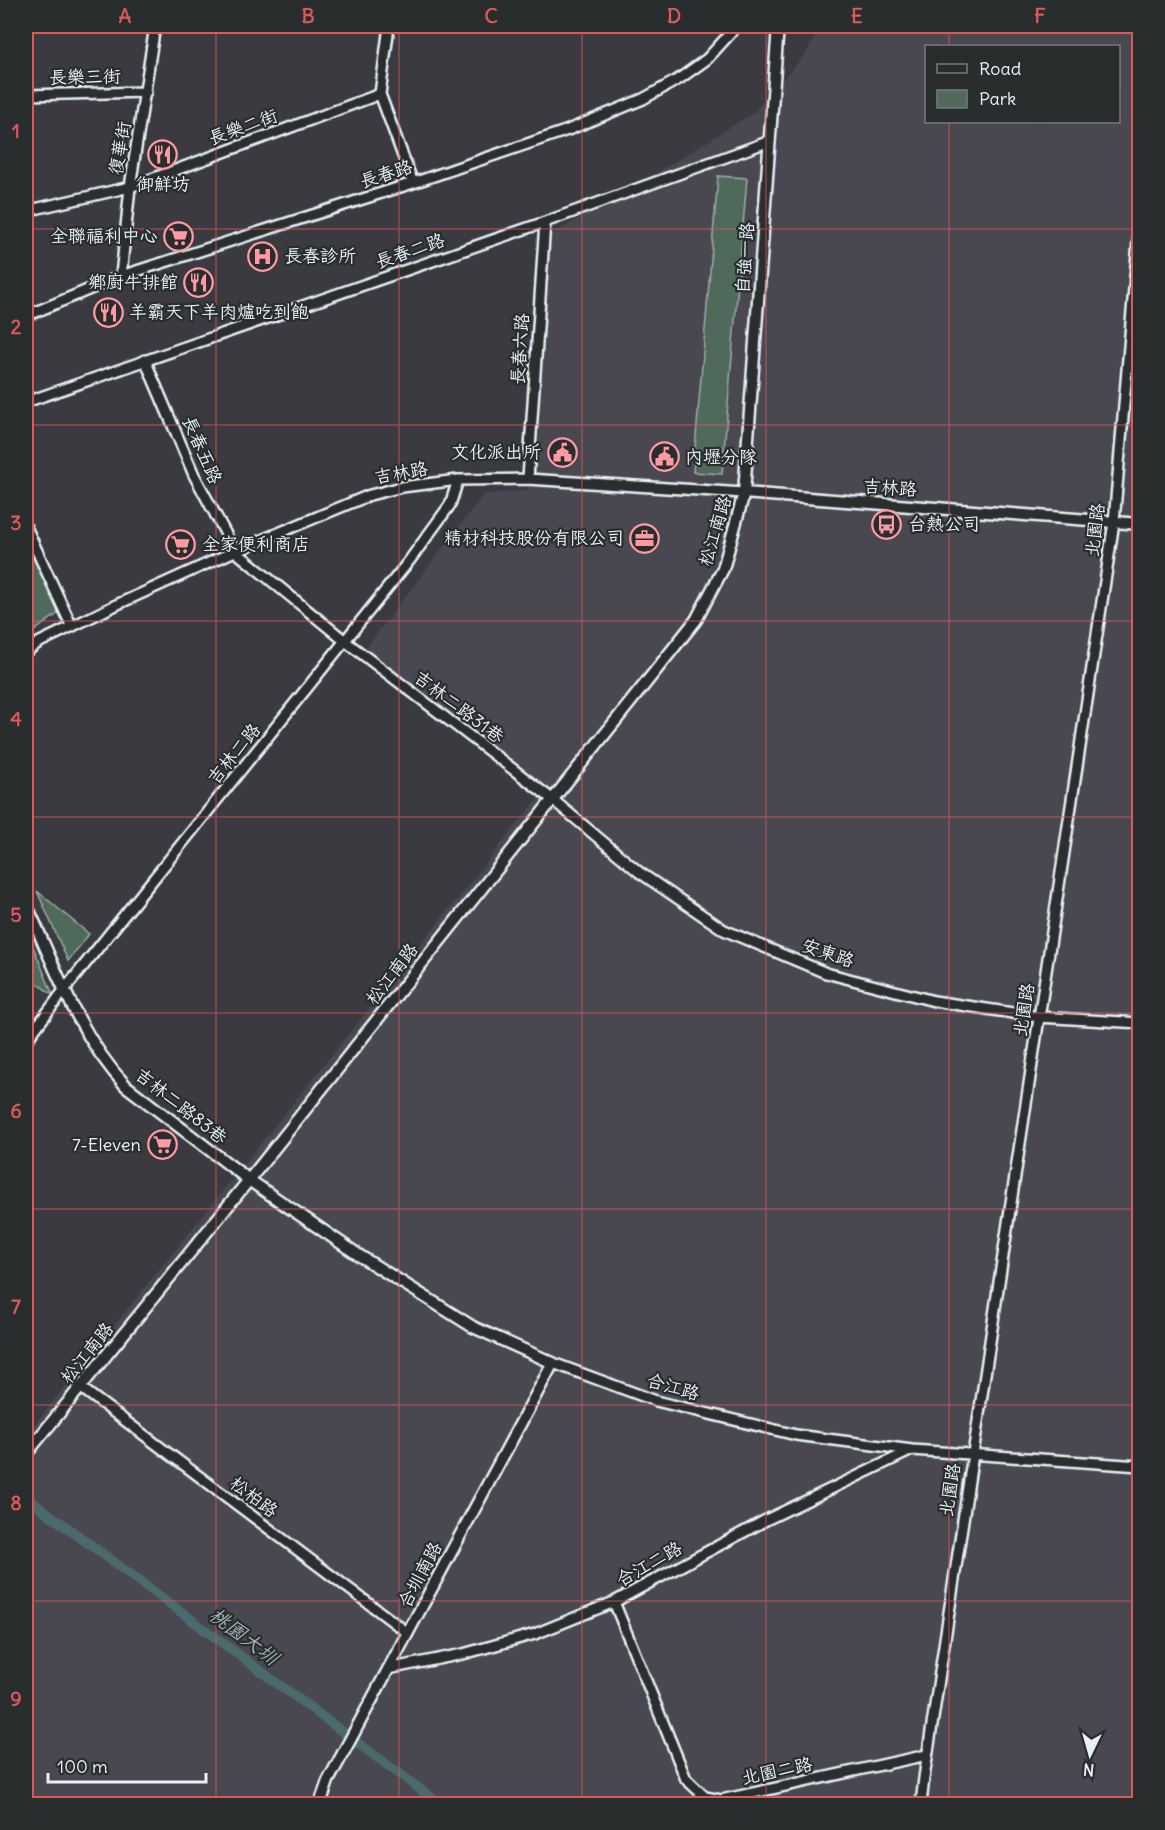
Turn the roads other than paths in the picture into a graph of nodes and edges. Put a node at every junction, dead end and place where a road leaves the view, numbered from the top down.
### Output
1 (155, 26) edge
2 (389, 26) edge
3 (737, 26) edge
4 (778, 26) edge
5 (146, 92) junction
6 (380, 94) junction
7 (26, 95) edge
8 (770, 141) junction
9 (413, 183) junction
10 (130, 187) junction
11 (26, 211) edge
12 (1140, 218) edge
13 (545, 222) junction
14 (121, 276) junction
15 (26, 316) edge
16 (145, 360) junction
17 (26, 402) edge
18 (528, 479) junction
19 (458, 480) junction
20 (744, 493) junction
21 (1114, 522) junction
22 (1140, 524) edge
23 (26, 527) edge
24 (235, 551) junction
25 (72, 627) junction
26 (345, 641) junction
27 (26, 652) edge
28 (552, 799) junction
29 (26, 904) edge
30 (65, 989) junction
31 (1039, 1017) junction
32 (1140, 1023) edge
33 (26, 1041) edge
34 (249, 1180) junction
35 (553, 1363) junction
36 (80, 1388) junction
37 (912, 1450) junction
38 (26, 1454) edge
39 (972, 1454) junction
40 (1140, 1466) edge
41 (614, 1602) junction
42 (408, 1633) junction
43 (388, 1669) junction
44 (927, 1755) junction
45 (320, 1804) edge
46 (921, 1804) edge

1 - 5 street, 復華街
2 - 6 street
3 - 9 street, 長春路
4 - 8 street, 自強一路
5 - 7 street, 長樂三街
5 - 10 street, 復華街
6 - 9 street
6 - 10 street, 長樂二街
8 - 13 street, 長春二路
8 - 20 street, 自強一路
9 - 14 street, 長春路
10 - 11 street, 長樂二街
10 - 14 street, 復華街
12 - 21 street, 北園路
13 - 16 street, 長春二路
13 - 18 street, 長春六路
14 - 15 street, 長春路
16 - 17 street, 長春二路
16 - 24 street, 長春五路
18 - 19 street, 吉林路
18 - 20 street, 吉林路
19 - 24 street, 吉林路
19 - 26 street, 吉林二路
20 - 21 street, 吉林路
20 - 28 street, 松江南路
21 - 22 street, 吉林路
21 - 31 street, 北園路
23 - 25 street
24 - 25 street, 吉林路
24 - 26 street, 吉林二路31巷
25 - 27 street, 吉林路
26 - 28 street, 吉林二路31巷
26 - 30 street, 吉林二路
28 - 31 street, 安東路
28 - 34 street, 松江南路
29 - 30 street, 吉林二路83巷
30 - 33 street, 吉林二路
30 - 34 street, 吉林二路83巷
31 - 32 street, 安東路
31 - 39 street, 北園路
34 - 35 street, 合江路
34 - 36 street, 松江南路
35 - 37 street, 合江路
35 - 42 street, 合圳南路
36 - 38 street, 松江南路
36 - 42 street, 松柏路
37 - 39 street, 合江路
37 - 41 street, 合江二路
39 - 40 street, 合江路
39 - 44 street, 北園路
41 - 43 street, 合江二路
41 - 44 street, 北園二路
42 - 43 street, 合圳南路
43 - 45 street, 合圳南路
44 - 46 street, 北園路

